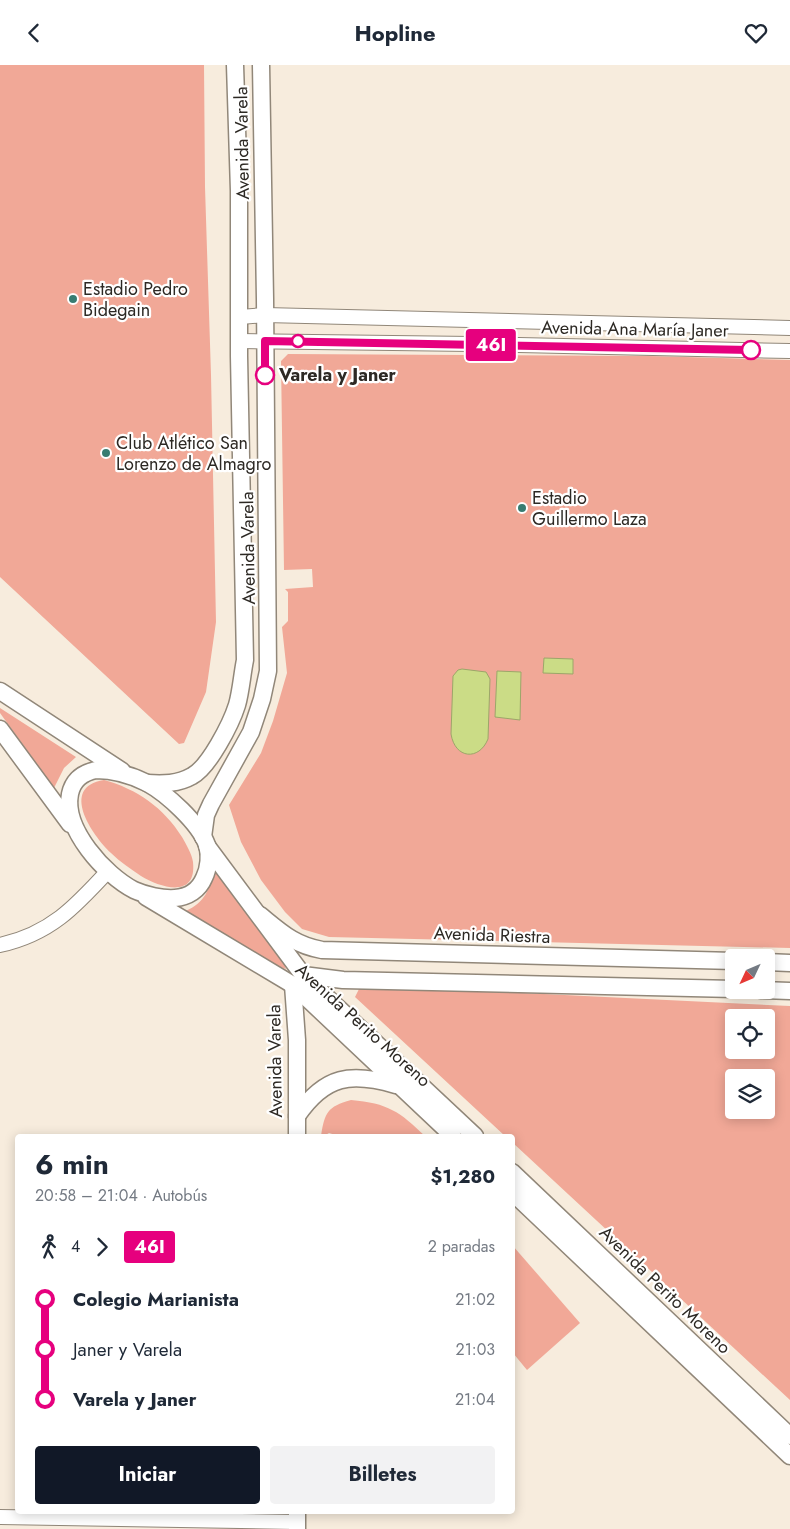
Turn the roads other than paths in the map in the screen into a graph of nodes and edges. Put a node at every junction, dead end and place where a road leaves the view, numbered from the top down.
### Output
1 (235, 65) edge
2 (261, 65) edge
3 (265, 315) junction
4 (240, 317) junction
5 (652, 325) junction
6 (790, 328) edge
7 (239, 341) junction
8 (265, 341) junction
9 (645, 348) junction
10 (790, 351) edge
11 (0, 691) edge
12 (0, 729) edge
13 (128, 775) junction
14 (147, 783) junction
15 (78, 834) junction
16 (205, 842) junction
17 (108, 871) junction
18 (136, 890) junction
19 (260, 915) junction
20 (0, 945) edge
21 (546, 957) junction
22 (725, 961) edge
23 (775, 962) edge
24 (790, 963) edge
25 (343, 979) junction
26 (298, 980) junction
27 (545, 985) junction
28 (725, 989) edge
29 (775, 990) edge
30 (790, 991) edge
31 (334, 1003) junction
32 (400, 1086) junction
33 (297, 1116) junction
34 (297, 1134) edge
35 (451, 1134) edge
36 (473, 1134) edge
37 (515, 1175) edge
38 (515, 1195) edge
39 (790, 1437) edge
40 (790, 1456) edge
41 (0, 1517) edge
42 (297, 1521) edge

1 - 4 main road, Avenida Varela
2 - 3 main road, Avenida Varela
3 - 4 street, Avenida Ana María Janer
3 - 5 street, Avenida Ana María Janer
3 - 8 main road, Avenida Varela
4 - 7 main road, Avenida Varela
5 - 6 street, Avenida Ana María Janer
5 - 9 street
7 - 8 street, Avenida Ana María Janer
7 - 14 main road, Avenida Varela
8 - 9 street, Avenida Ana María Janer
8 - 16 main road, Avenida Varela
9 - 10 street, Avenida Ana María Janer
11 - 13 main road
12 - 15 main road
13 - 14 main road
13 - 15 main road
14 - 16 main road
15 - 17 main road
16 - 18 main road
16 - 19 main road, Avenida Perito Moreno
17 - 18 main road
17 - 20 street
18 - 26 main road, Avenida Perito Moreno
19 - 21 main road, Avenida Riestra
19 - 26 main road, Avenida Perito Moreno
21 - 22 main road, Avenida Riestra
21 - 27 main road
23 - 24 main road
25 - 26 main road
25 - 27 main road
25 - 31 main road
26 - 31 main road, Avenida Perito Moreno
26 - 32 main road, Avenida Perito Moreno
26 - 33 main road, Avenida Varela
27 - 28 main road
29 - 30 main road
31 - 36 main road, Avenida Perito Moreno
32 - 33 main road
32 - 35 main road, Avenida Perito Moreno
33 - 34 main road, Avenida Varela
37 - 39 main road, Avenida Perito Moreno
38 - 40 main road, Avenida Perito Moreno
41 - 42 street

